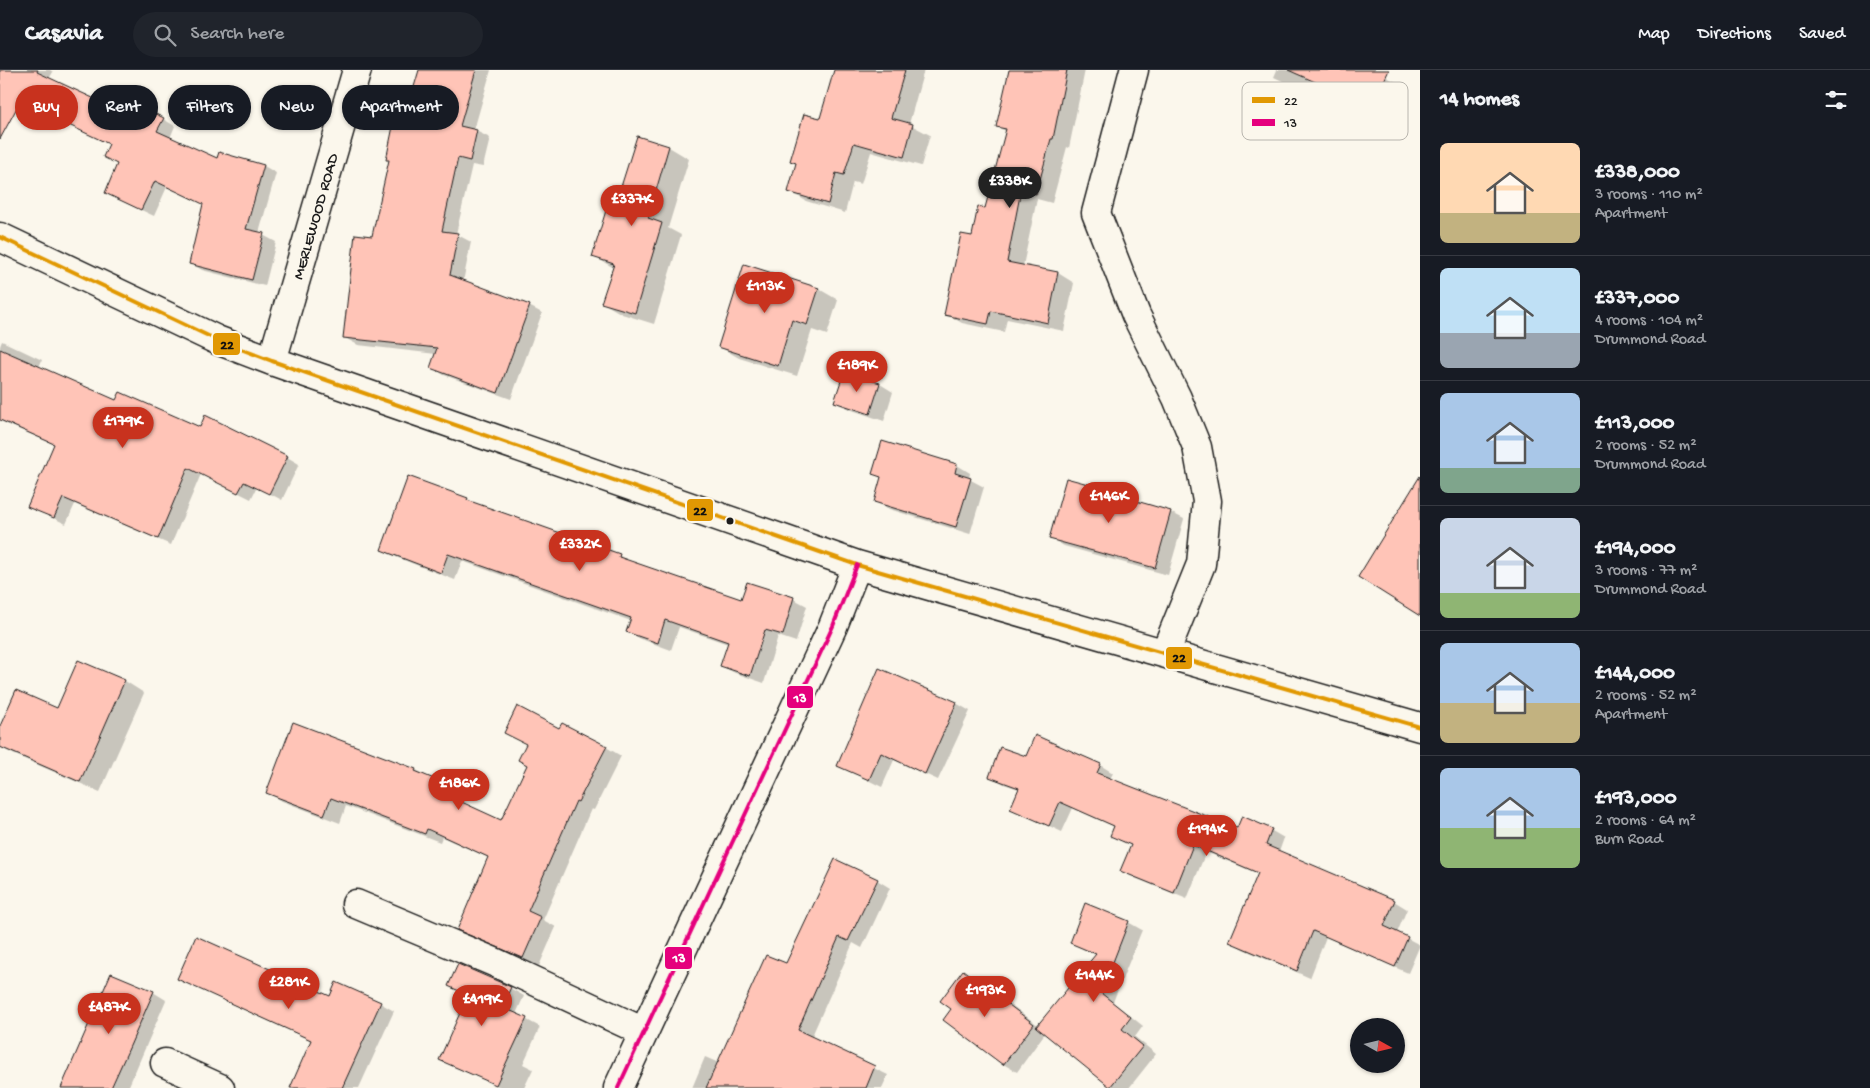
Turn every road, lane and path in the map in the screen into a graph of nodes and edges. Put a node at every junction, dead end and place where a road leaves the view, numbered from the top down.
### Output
1 (357, 70) edge
2 (1134, 70) edge
3 (0, 238) edge
4 (272, 361) junction
5 (857, 565) junction
6 (1165, 654) junction
7 (1420, 727) edge
8 (356, 904) dead end
9 (644, 1032) junction
10 (165, 1063) dead end
11 (220, 1088) edge
12 (618, 1088) edge

1 - 4 street, MERLEWOOD ROAD
2 - 6 street
3 - 4 street
4 - 5 street
5 - 6 street
5 - 9 street
6 - 7 street
8 - 9 street
9 - 12 street
10 - 11 street

